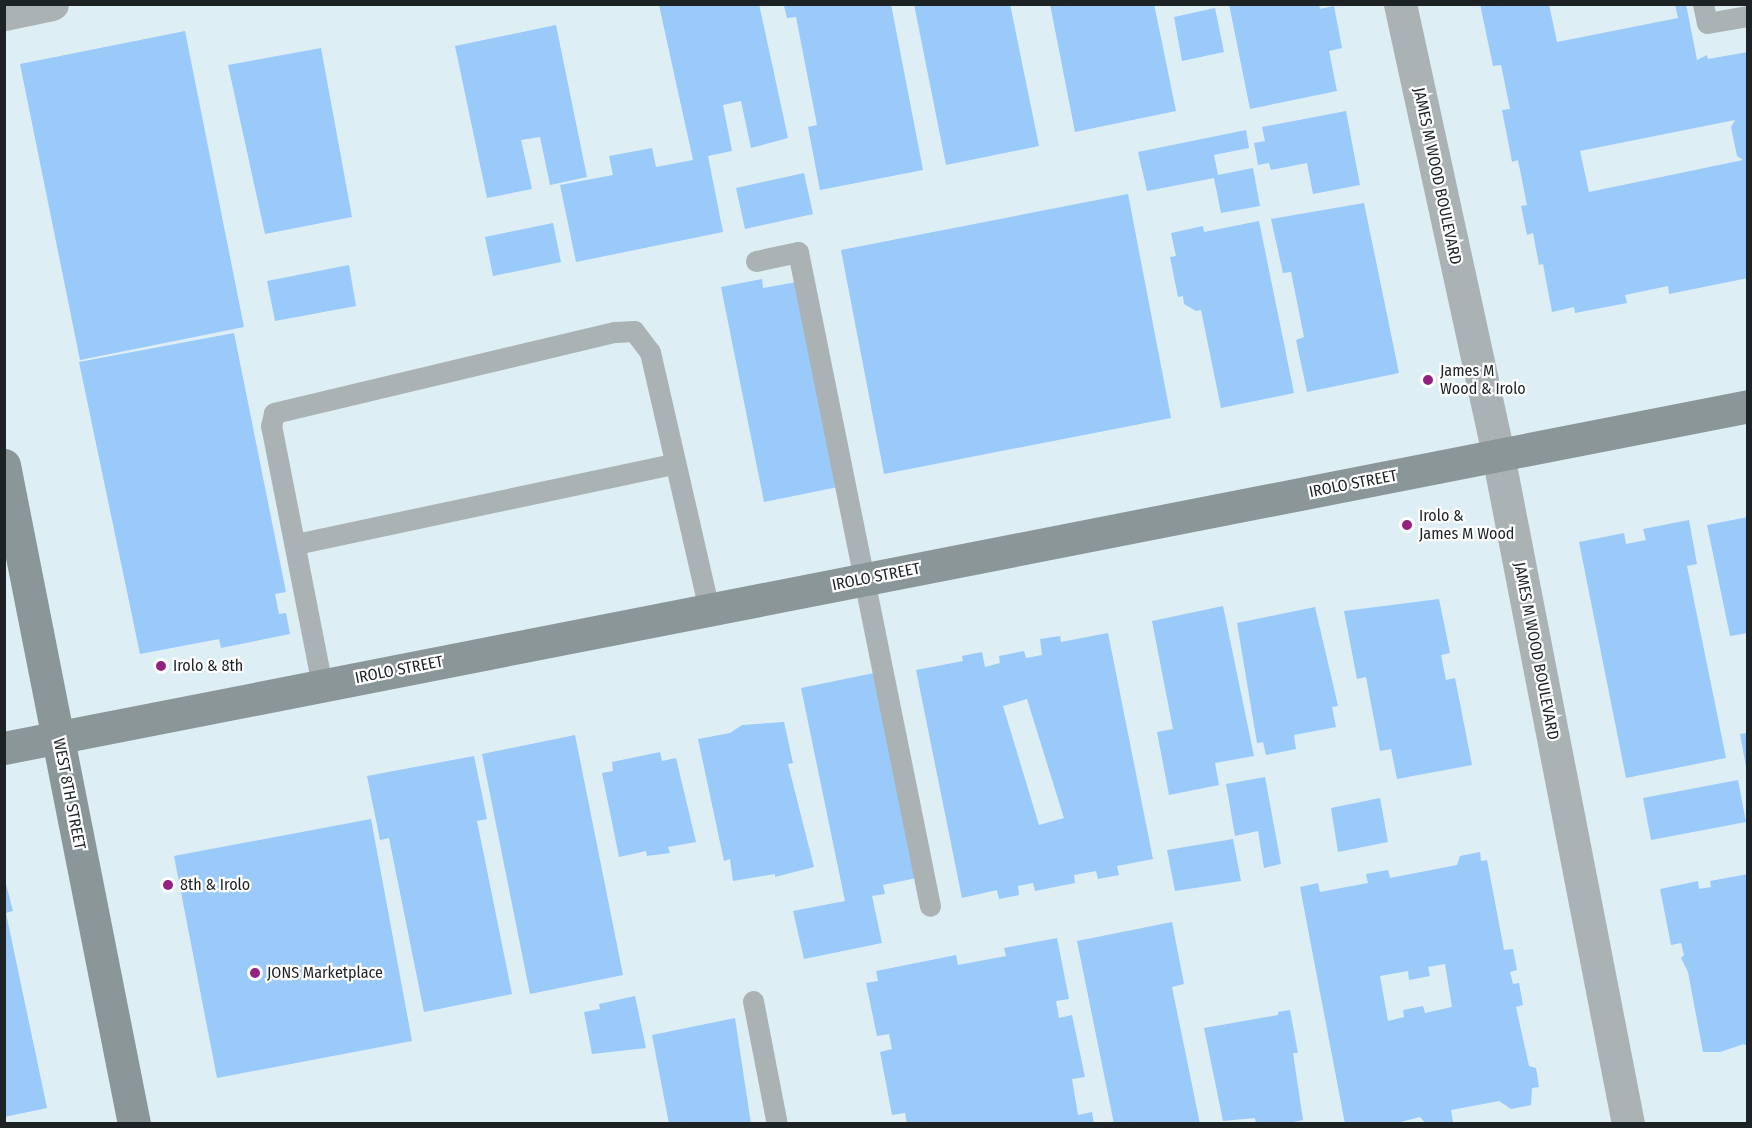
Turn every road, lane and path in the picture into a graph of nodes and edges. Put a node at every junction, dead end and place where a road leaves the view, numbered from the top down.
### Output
1 (52, 4) edge
2 (1400, 4) edge
3 (1703, 4) edge
4 (4, 14) edge
5 (1748, 16) edge
6 (756, 261) dead end
7 (1748, 406) edge
8 (1498, 455) junction
9 (673, 464) junction
10 (4, 465) edge
11 (296, 543) junction
12 (866, 579) junction
13 (709, 609) junction
14 (322, 685) junction
15 (58, 737) junction
16 (4, 748) edge
17 (930, 906) dead end
18 (753, 1000) dead end
19 (134, 1124) edge
20 (777, 1124) edge
21 (1628, 1124) edge

1 - 4 street
2 - 8 street, JAMES M WOOD BOULEVARD
3 - 5 lane
6 - 12 lane
7 - 8 main road, IROLO STREET
8 - 12 main road, IROLO STREET
8 - 21 street, JAMES M WOOD BOULEVARD
9 - 11 lane
9 - 11 lane
9 - 13 lane
10 - 15 main road, WEST 8TH STREET
11 - 14 lane
12 - 13 main road, IROLO STREET
12 - 17 lane
13 - 14 main road, IROLO STREET
14 - 15 main road, IROLO STREET
15 - 16 main road, IROLO STREET
15 - 19 main road, WEST 8TH STREET
18 - 20 lane

